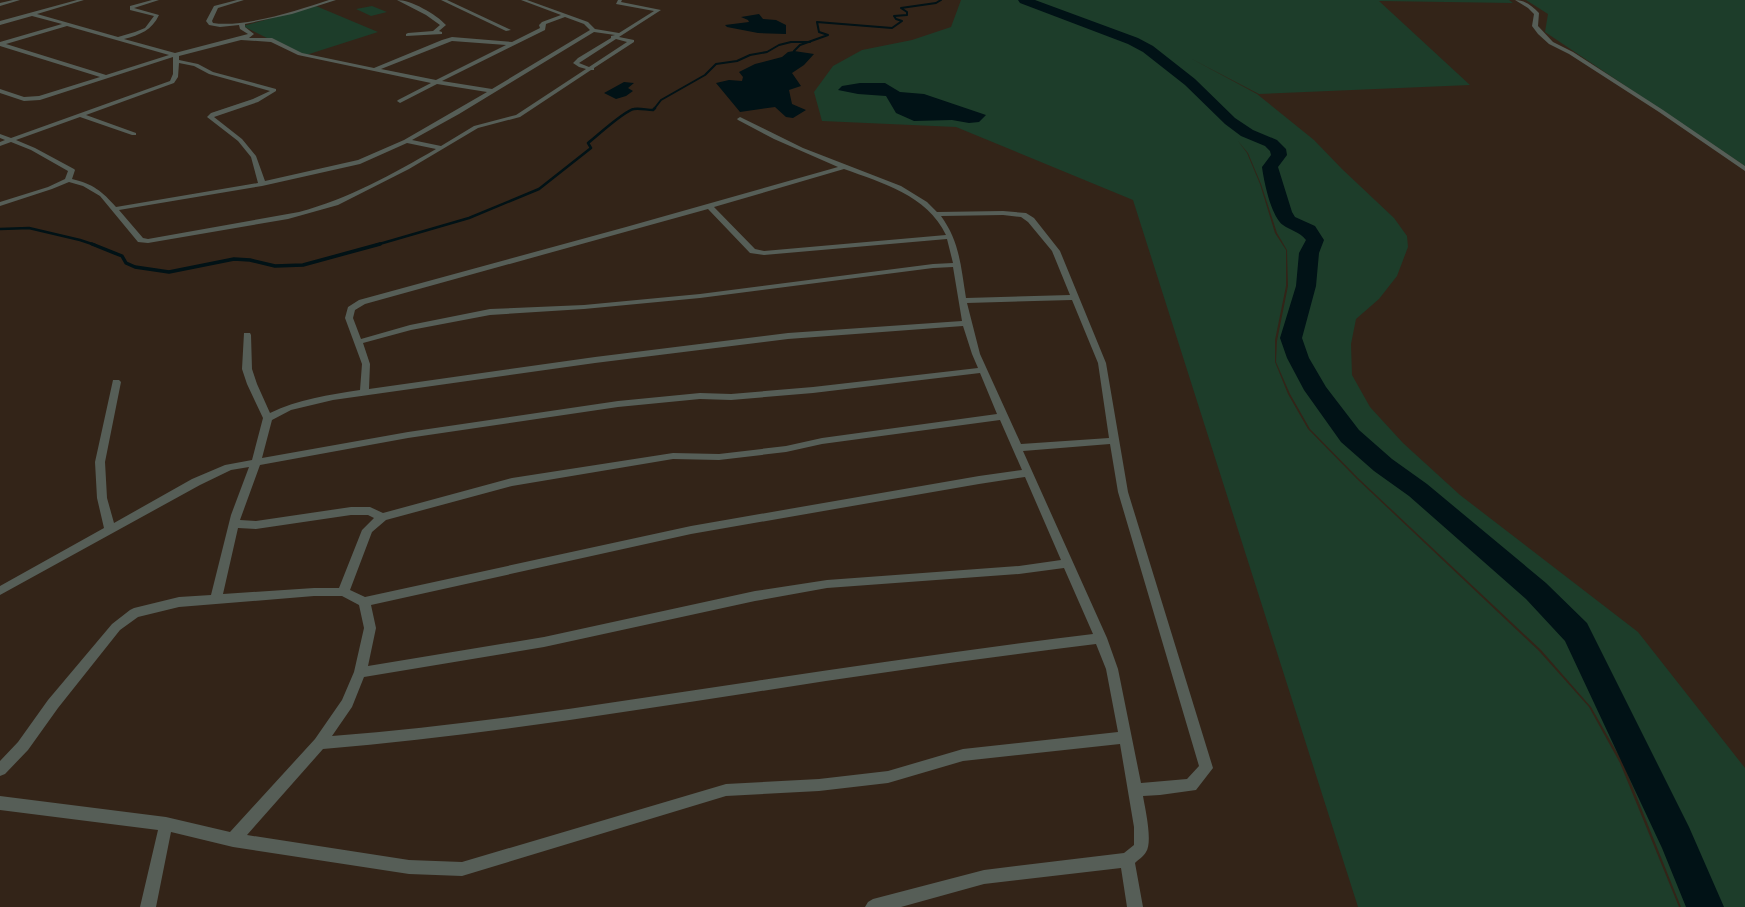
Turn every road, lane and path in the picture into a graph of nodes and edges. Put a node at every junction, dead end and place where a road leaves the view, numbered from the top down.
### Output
1 (18, 0) edge
2 (82, 0) edge
3 (157, 0) edge
4 (242, 0) edge
5 (334, 0) edge
6 (399, 0) edge
7 (443, 0) edge
8 (523, 0) edge
9 (620, 0) edge
10 (1517, 0) edge
11 (0, 5) edge
12 (32, 14) junction
13 (567, 15) junction
14 (0, 23) edge
15 (68, 24) junction
16 (242, 24) junction
17 (508, 30) dead end
18 (593, 30) junction
19 (434, 33) junction
20 (408, 35) dead end
21 (616, 36) junction
22 (120, 38) junction
23 (452, 39) junction
24 (236, 40) junction
25 (0, 44) edge
26 (512, 44) junction
27 (176, 58) junction
28 (376, 69) junction
29 (592, 69) junction
30 (106, 77) junction
31 (436, 82) junction
32 (0, 91) edge
33 (492, 91) junction
34 (400, 101) dead end
35 (82, 116) junction
36 (740, 119) dead end
37 (134, 134) dead end
38 (0, 136) edge
39 (12, 140) junction
40 (406, 141) junction
41 (0, 144) edge
42 (442, 148) junction
43 (845, 167) junction
44 (1745, 169) edge
45 (68, 180) junction
46 (262, 184) junction
47 (0, 204) edge
48 (709, 206) junction
49 (114, 209) junction
50 (935, 214) junction
51 (950, 238) junction
52 (956, 265) junction
53 (1075, 297) junction
54 (962, 301) junction
55 (967, 323) junction
56 (247, 335) dead end
57 (358, 342) junction
58 (983, 370) junction
59 (116, 382) dead end
60 (364, 393) junction
61 (1004, 416) junction
62 (268, 418) junction
63 (1113, 441) junction
64 (1017, 448) junction
65 (256, 462) junction
66 (1029, 473) junction
67 (382, 517) junction
68 (234, 524) junction
69 (110, 530) junction
70 (1068, 563) junction
71 (0, 591) edge
72 (344, 592) junction
73 (216, 599) junction
74 (364, 602) junction
75 (1100, 638) junction
76 (360, 672) junction
77 (1126, 737) junction
78 (320, 743) junction
79 (0, 770) edge
80 (1134, 790) junction
81 (0, 803) edge
82 (166, 824) junction
83 (233, 840) junction
84 (1127, 860) junction
85 (148, 907) edge
86 (873, 907) edge
87 (1135, 907) edge

1 - 11 street
2 - 12 street
3 - 22 street
4 - 16 street
5 - 16 street
6 - 19 street
7 - 17 street
8 - 13 street
9 - 21 street
10 - 44 street
12 - 14 street
12 - 15 street
13 - 18 street
13 - 26 street
15 - 22 street
15 - 25 street
16 - 24 street
18 - 21 street
18 - 33 street
19 - 20 street
19 - 23 street
21 - 29 street
21 - 29 street
22 - 27 street
23 - 26 street
23 - 28 street
24 - 27 street
24 - 28 street
25 - 30 street
26 - 31 street
27 - 30 street
27 - 35 street
27 - 46 street
28 - 31 street
29 - 42 street
30 - 32 street
31 - 33 street
31 - 34 street
33 - 40 street
35 - 37 street
35 - 39 street
36 - 43 street
38 - 39 street
39 - 41 street
39 - 45 street
40 - 42 street
40 - 46 street
42 - 49 street
43 - 48 street
43 - 50 street
45 - 47 street
45 - 49 street
46 - 49 street
48 - 51 street
48 - 57 street
50 - 51 street
50 - 53 street
51 - 52 street
52 - 54 street
52 - 57 street
53 - 54 street
53 - 63 street
54 - 55 street
55 - 58 street
55 - 60 street
56 - 62 street
57 - 60 street
58 - 61 street
58 - 65 street
59 - 69 street
60 - 62 street
61 - 64 street
61 - 67 street
62 - 65 street
63 - 64 street
63 - 80 street
64 - 66 street
65 - 68 street
65 - 69 street
66 - 70 street
66 - 74 street
67 - 68 street
67 - 72 street
68 - 73 street
69 - 71 street
70 - 75 street
70 - 76 street
72 - 73 street
72 - 74 street
73 - 79 street
74 - 76 street
75 - 77 street
75 - 78 street
76 - 78 street
77 - 80 street
77 - 83 street
78 - 83 street
80 - 84 street
81 - 82 street
82 - 83 street
82 - 85 street
84 - 86 street
84 - 87 street

